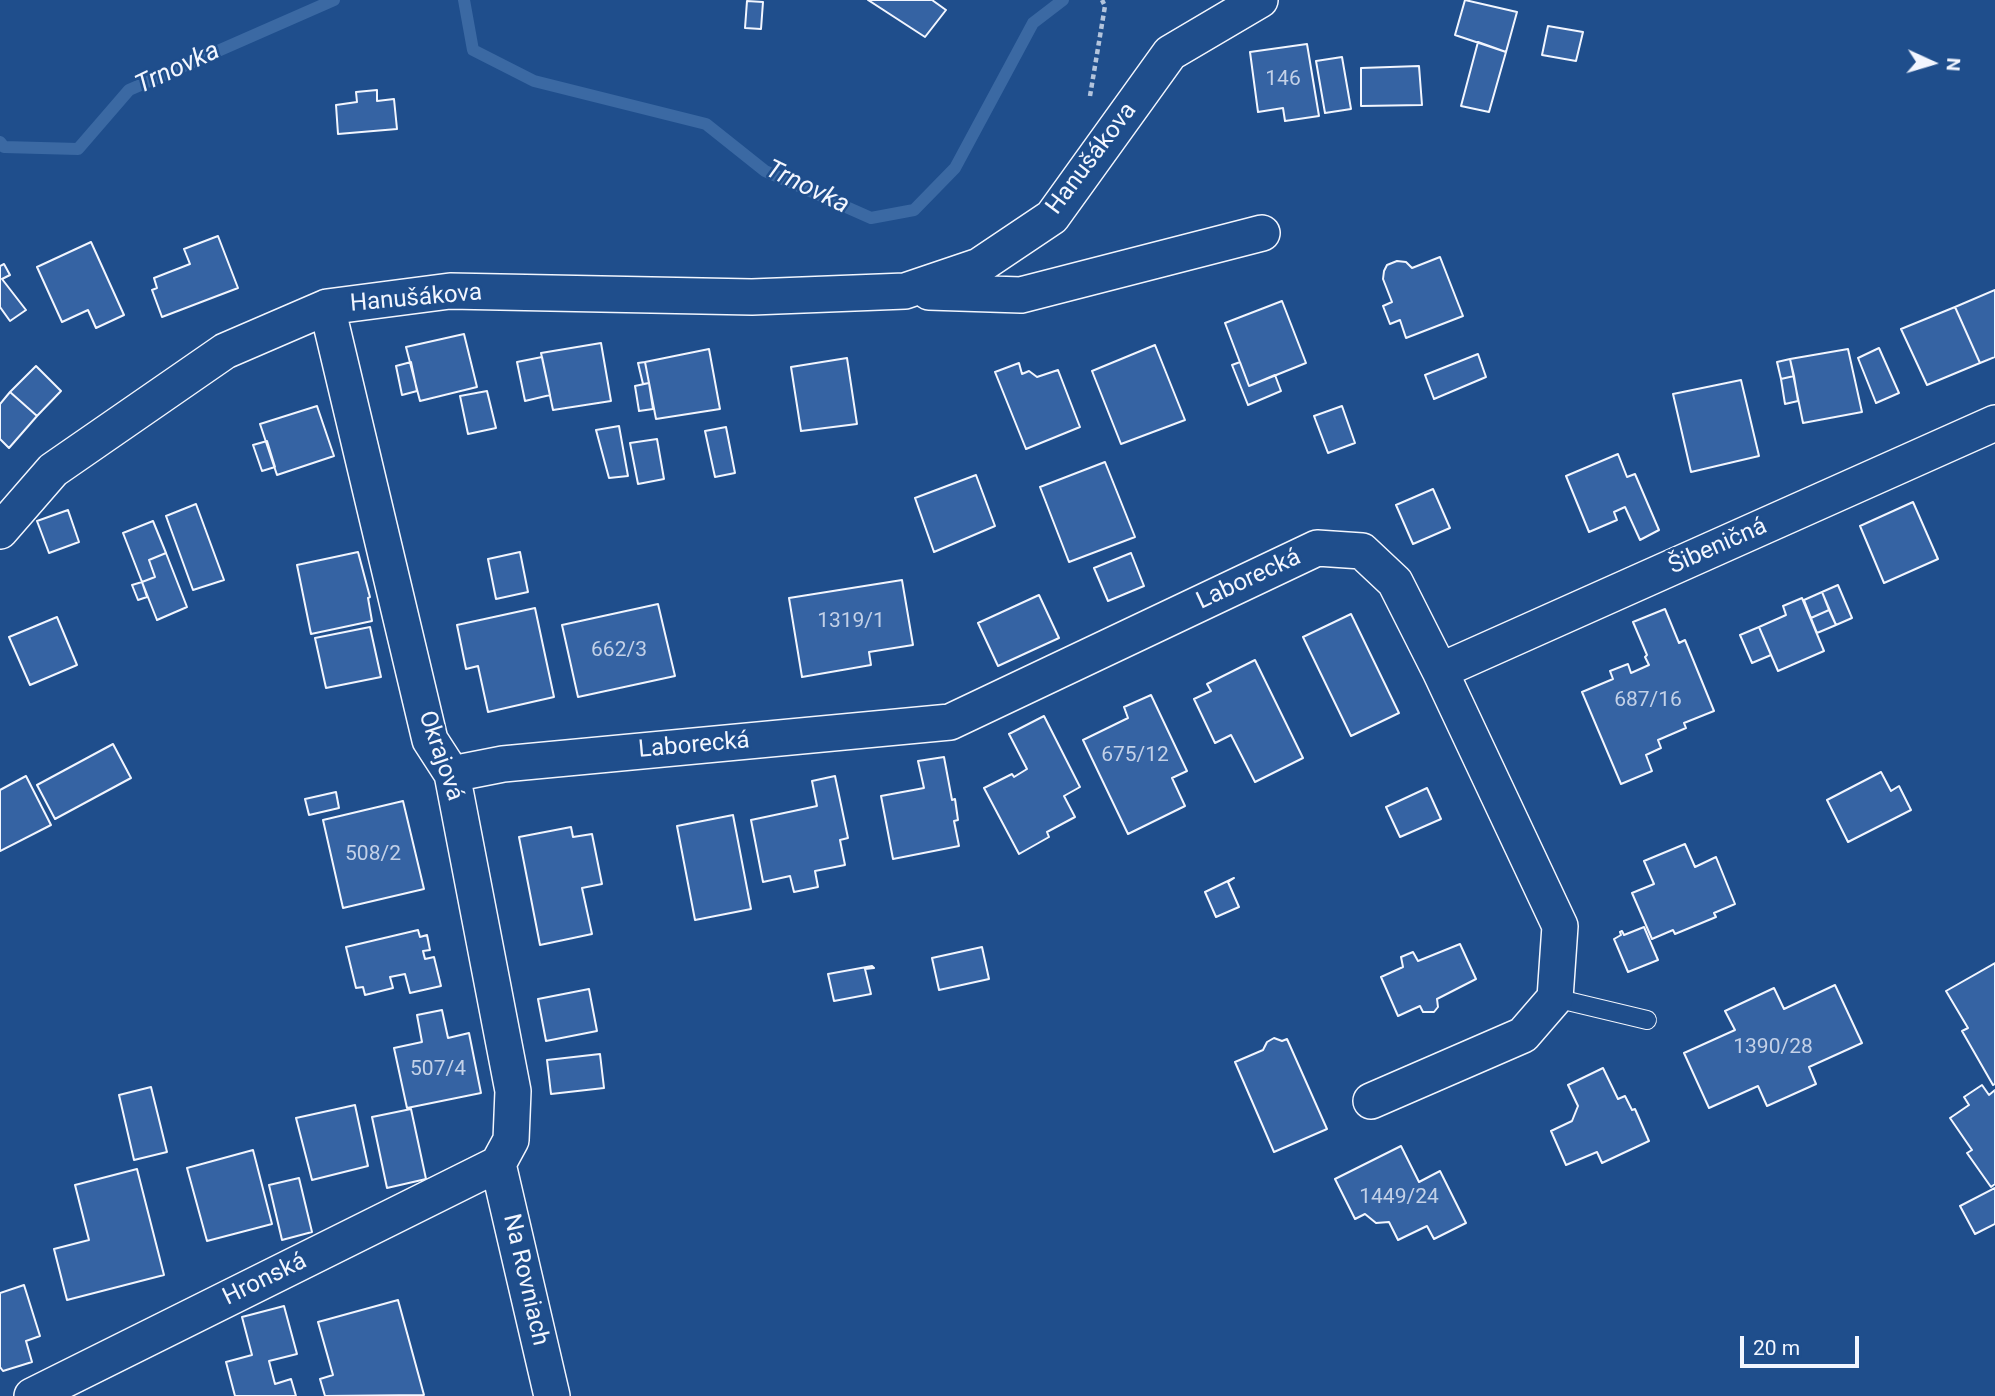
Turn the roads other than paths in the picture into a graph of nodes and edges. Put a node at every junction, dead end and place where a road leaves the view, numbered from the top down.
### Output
1 (1260, 0) edge
2 (1262, 233) dead end
3 (905, 291) junction
4 (327, 307) junction
5 (1995, 423) edge
6 (0, 531) edge
7 (1440, 671) junction
8 (452, 774) junction
9 (1555, 998) junction
10 (1647, 1020) dead end
11 (1371, 1101) dead end
12 (498, 1164) junction
13 (32, 1396) edge
14 (552, 1396) edge

1 - 3 street, Hanušákova
2 - 3 street, Hanušákova
3 - 4 street, Hanušákova
4 - 6 street, Hanušákova
4 - 8 street, Okrajová
5 - 7 street, Šibeničná
7 - 8 street, Laborecká
7 - 9 street, Laborecká
8 - 12 street, Okrajová
9 - 10 lane
9 - 11 street
12 - 13 street, Hronská
12 - 14 street, Na Rovniach

